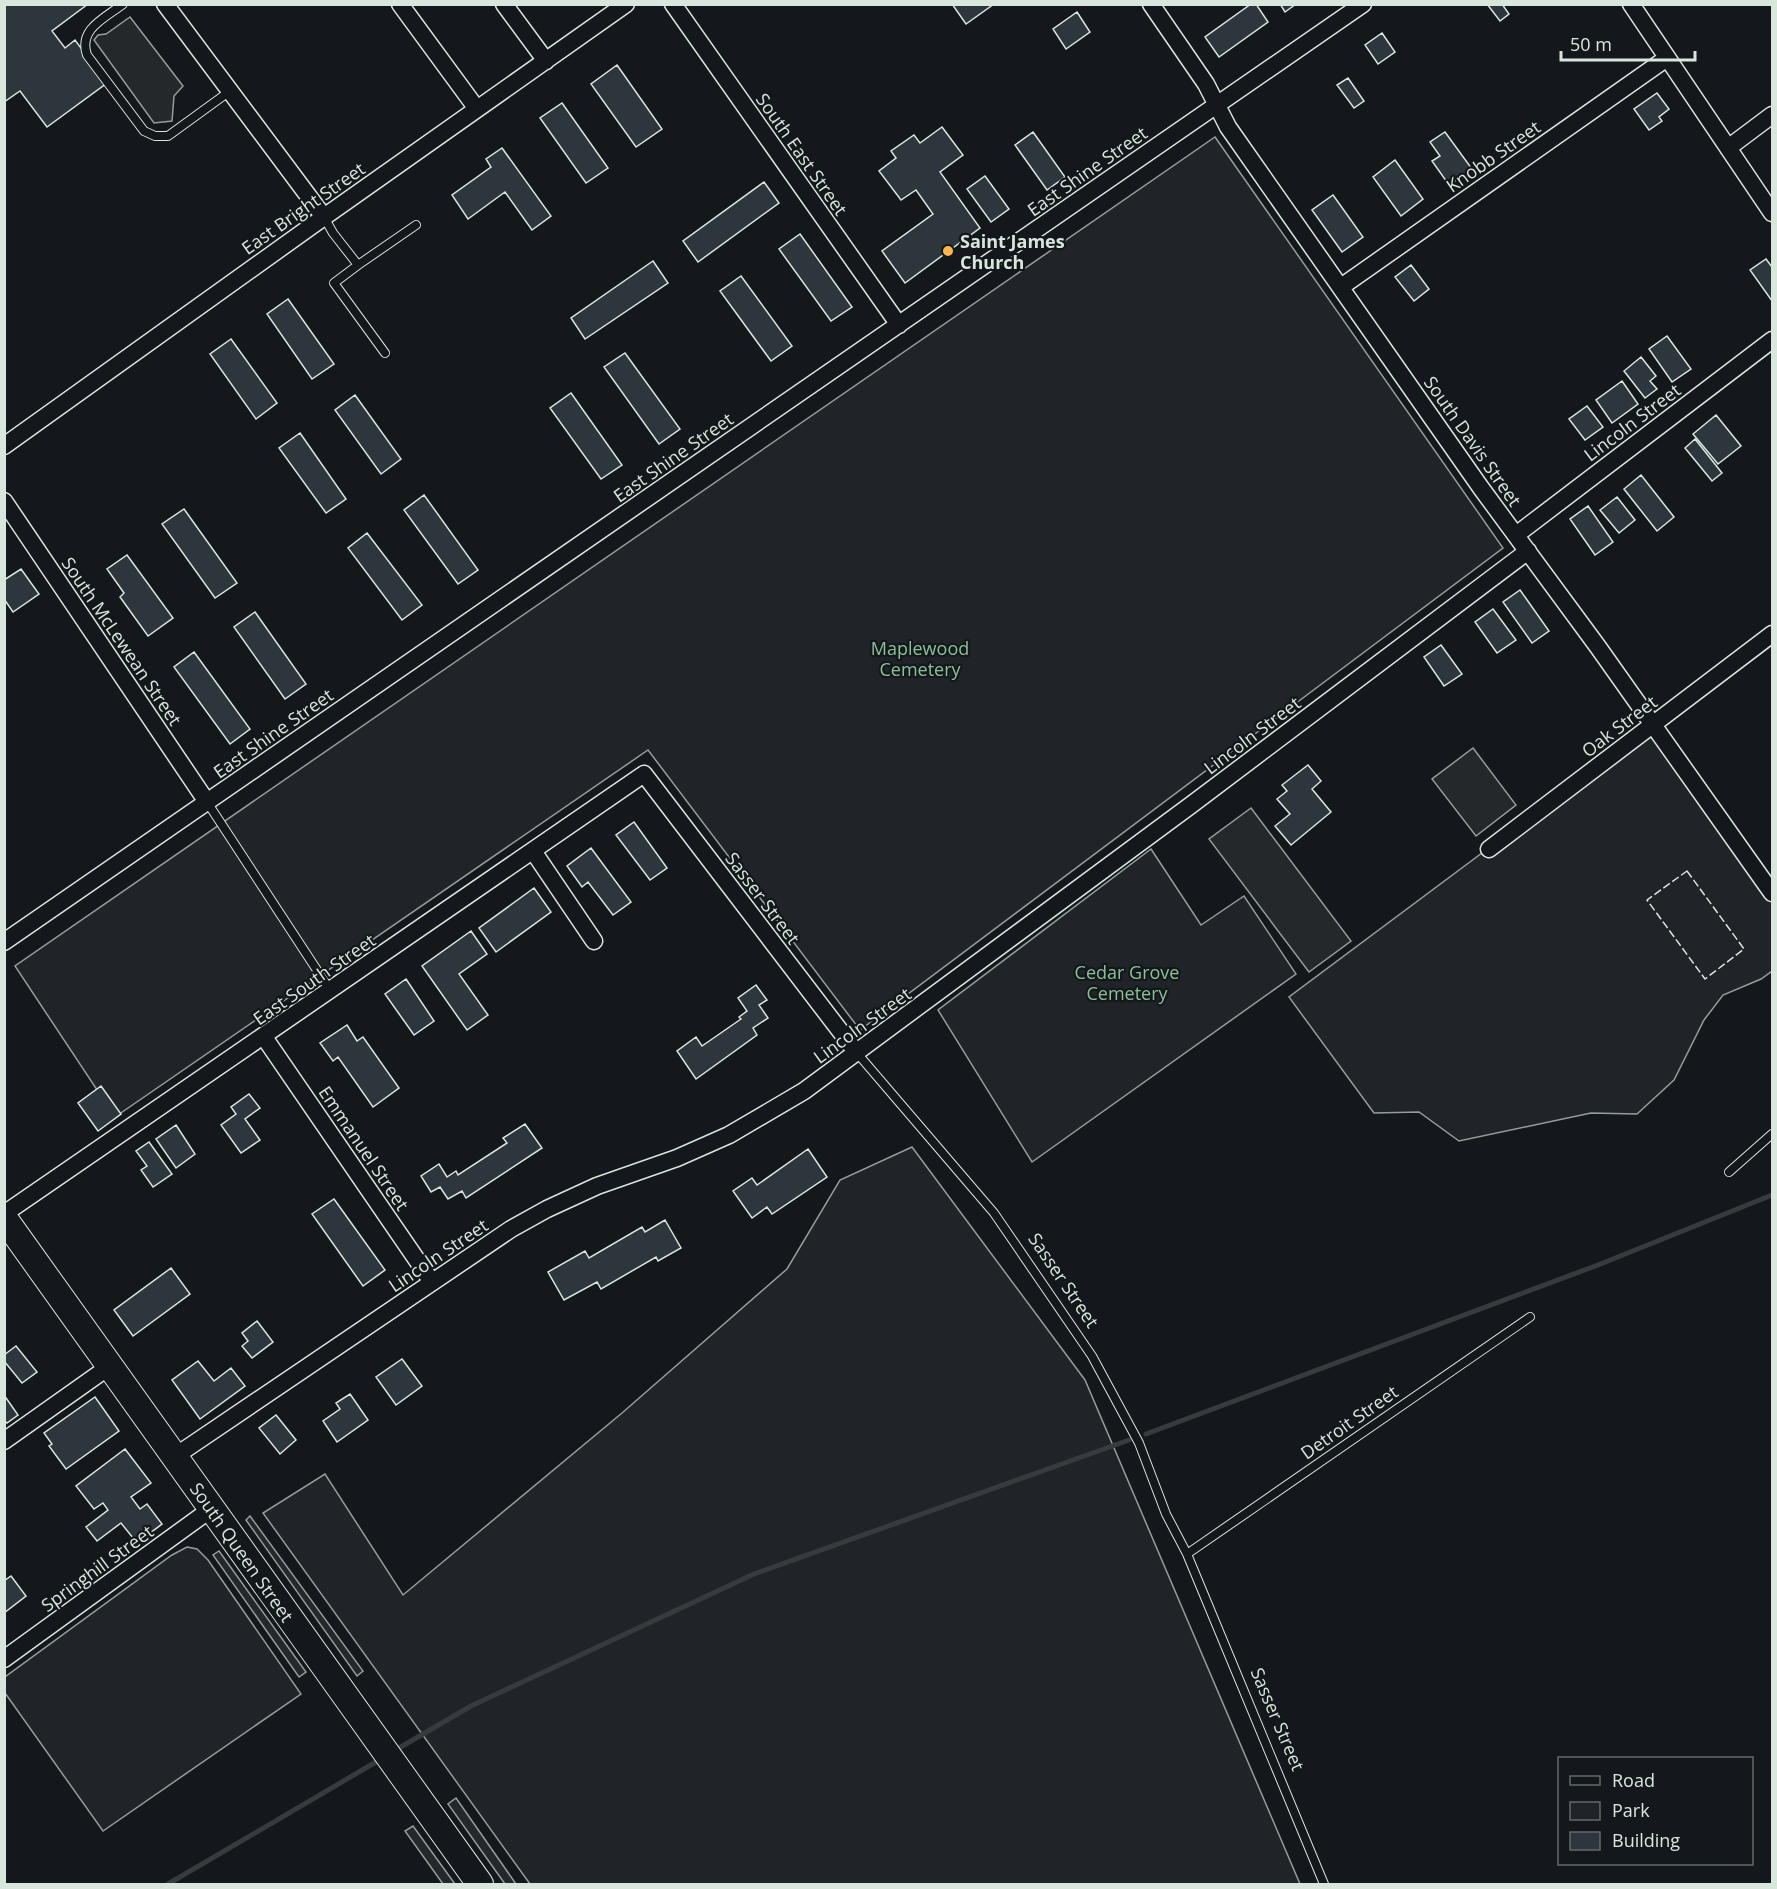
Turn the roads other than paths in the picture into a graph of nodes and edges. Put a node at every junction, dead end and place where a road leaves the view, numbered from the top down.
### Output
1 (123, 4) edge
2 (165, 4) edge
3 (400, 4) edge
4 (504, 4) edge
5 (626, 4) edge
6 (673, 4) edge
7 (1150, 4) edge
8 (1363, 4) edge
9 (1631, 4) edge
10 (1667, 58) junction
11 (546, 61) junction
12 (230, 91) junction
13 (1217, 105) junction
14 (477, 109) junction
15 (1773, 115) edge
16 (1728, 148) junction
17 (1773, 213) edge
18 (324, 217) junction
19 (416, 225) dead end
20 (358, 265) junction
21 (1341, 287) junction
22 (898, 325) junction
23 (1773, 340) edge
24 (385, 353) dead end
25 (4, 446) edge
26 (4, 501) edge
27 (1516, 535) junction
28 (1528, 551) junction
29 (1773, 634) edge
30 (1652, 726) junction
31 (644, 774) joint
32 (207, 802) junction
33 (1489, 849) dead end
34 (533, 851) junction
35 (1773, 893) edge
36 (594, 941) dead end
37 (4, 942) edge
38 (331, 991) junction
39 (264, 1037) junction
40 (857, 1053) junction
41 (1773, 1134) edge
42 (1729, 1172) dead end
43 (4, 1216) edge
44 (432, 1282) junction
45 (1530, 1317) dead end
46 (110, 1366) junction
47 (4, 1441) edge
48 (174, 1457) junction
49 (212, 1509) junction
50 (1187, 1554) junction
51 (4, 1659) edge
52 (480, 1884) edge
53 (1324, 1884) edge

1 - 12 lane
2 - 12 street
3 - 14 street
4 - 11 street
5 - 11 street, East Bright Street
6 - 22 street, South East Street
7 - 13 street, South Davis Street
8 - 13 street, East Shine Street
9 - 10 street
10 - 16 street
10 - 21 street, Knobb Street
11 - 14 street, East Bright Street
12 - 18 street
13 - 21 street, South Davis Street
13 - 22 street, East Shine Street
14 - 18 street, East Bright Street
15 - 16 street
16 - 17 street
18 - 20 lane
18 - 25 street, East Bright Street
19 - 20 lane
20 - 24 lane
21 - 27 street, South Davis Street
22 - 32 street, East Shine Street
23 - 27 street, Lincoln Street
26 - 32 street, South McLewean Street
27 - 28 street, South Davis Street
28 - 30 street, South Davis Street
28 - 40 street, Lincoln Street
29 - 30 street, Oak Street
30 - 33 street, Oak Street
30 - 35 street, South Davis Street
31 - 34 street, East South Street
31 - 40 street, Sasser Street
32 - 37 street, East Shine Street
32 - 38 lane
34 - 36 street
34 - 38 street, East South Street
38 - 39 street, East South Street
39 - 43 street, East South Street
39 - 44 street, Emmanuel Street
40 - 44 street, Lincoln Street
40 - 50 lane, Sasser Street
41 - 42 lane
43 - 46 main road, South Queen Street
44 - 48 street, Lincoln Street
45 - 50 lane, Detroit Street
46 - 47 street
46 - 48 main road, South Queen Street
48 - 49 main road, South Queen Street
49 - 51 street, Springhill Street
49 - 52 main road, South Queen Street
50 - 53 lane, Sasser Street

